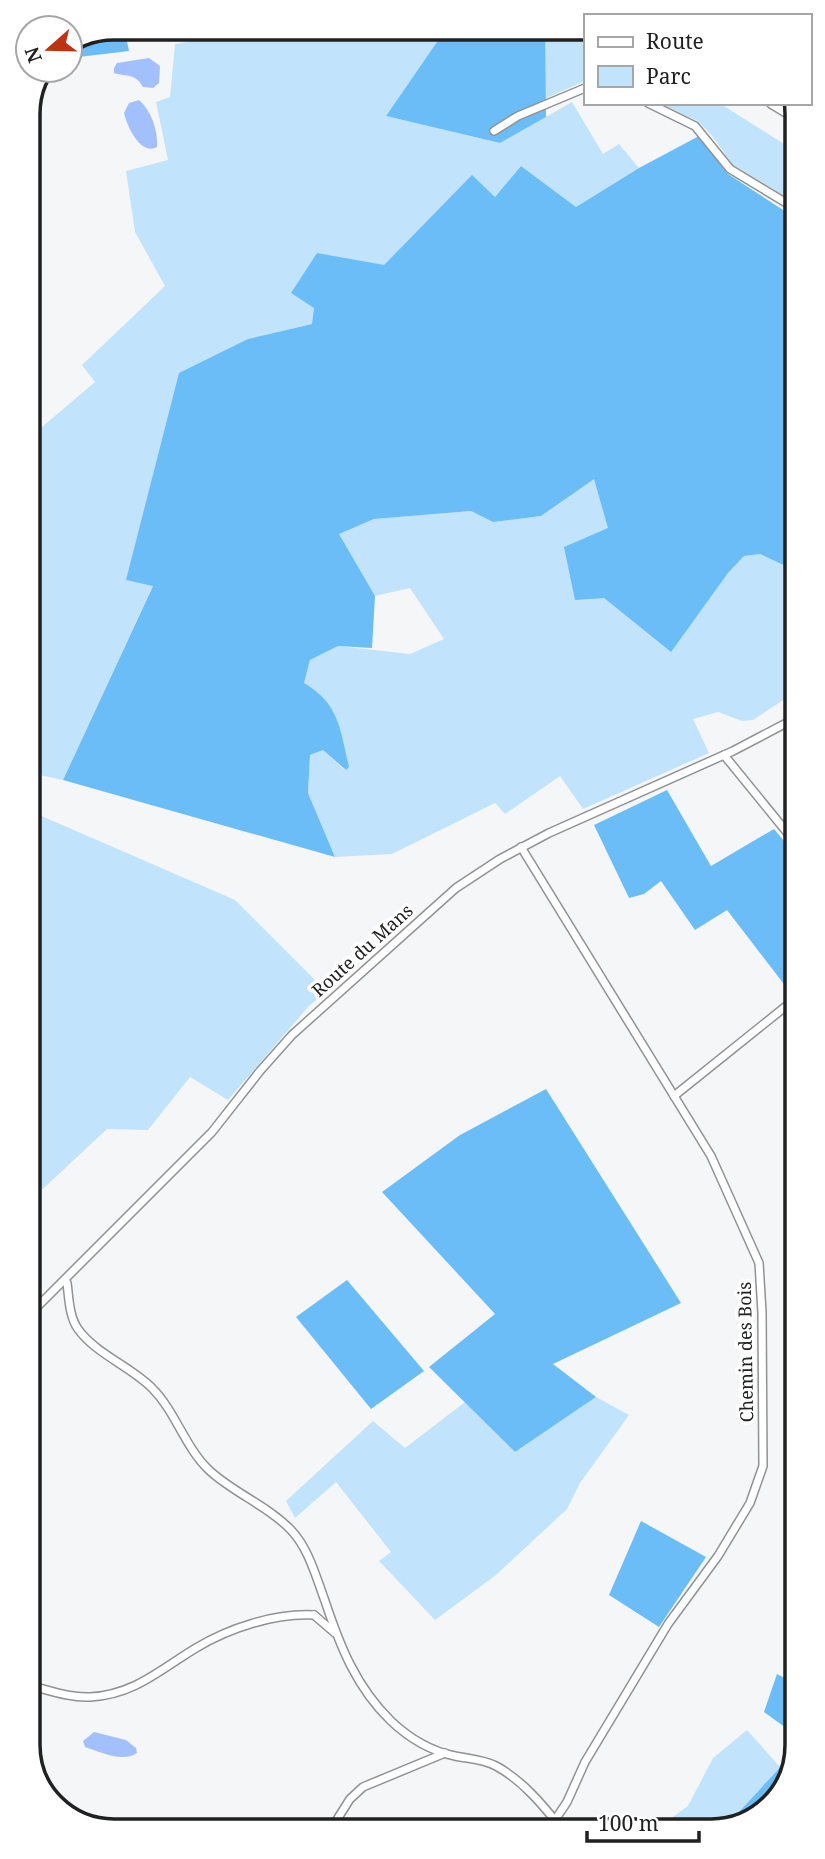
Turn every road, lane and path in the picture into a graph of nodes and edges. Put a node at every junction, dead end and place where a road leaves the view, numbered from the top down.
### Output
1 (584, 88) edge
2 (652, 105) edge
3 (494, 131) dead end
4 (785, 202) edge
5 (785, 724) edge
6 (724, 755) junction
7 (785, 830) edge
8 (522, 847) junction
9 (785, 1007) edge
10 (674, 1096) junction
11 (65, 1280) junction
12 (40, 1305) edge
13 (326, 1605) junction
14 (314, 1615) junction
15 (337, 1635) junction
16 (40, 1688) edge
17 (445, 1754) junction
18 (337, 1819) edge
19 (554, 1819) edge
20 (556, 1819) edge

1 - 3 street
2 - 4 street
5 - 6 street, Route du Mans
6 - 7 street
6 - 8 street, Route du Mans
8 - 10 street, Chemin des Bois
8 - 11 street, Route du Mans
9 - 10 street
10 - 20 street, Chemin des Bois
11 - 12 street, Route du Mans
11 - 13 street
13 - 14 street
13 - 15 street
14 - 15 street
14 - 16 street
15 - 17 street
17 - 18 street
17 - 19 street

